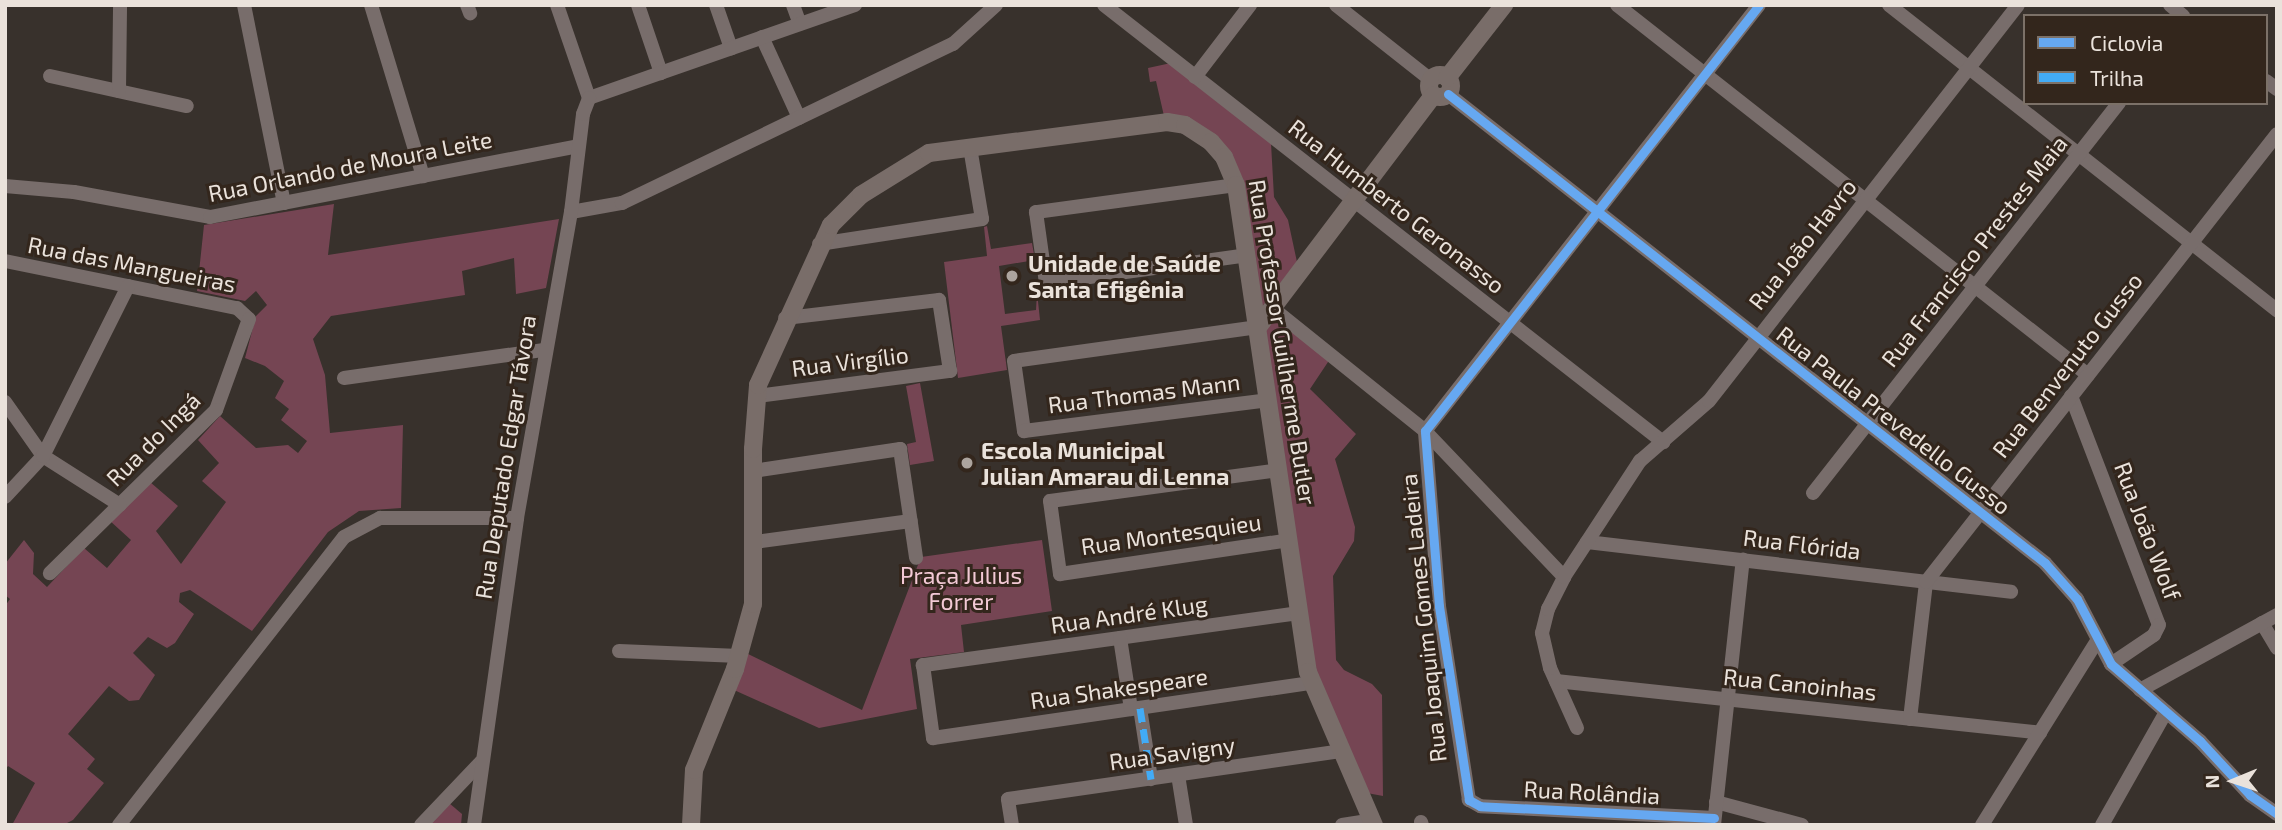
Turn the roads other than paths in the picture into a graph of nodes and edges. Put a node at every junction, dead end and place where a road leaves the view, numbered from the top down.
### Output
1 (120, 5) edge
2 (244, 5) edge
3 (371, 5) edge
4 (557, 5) edge
5 (638, 5) edge
6 (716, 5) edge
7 (793, 5) edge
8 (855, 5) edge
9 (996, 5) edge
10 (1104, 5) edge
11 (1250, 5) edge
12 (1336, 5) edge
13 (1504, 5) edge
14 (1617, 5) edge
15 (1759, 5) edge
16 (1889, 5) edge
17 (2018, 5) edge
18 (800, 24) junction
19 (762, 37) junction
20 (731, 48) junction
21 (1969, 68) junction
22 (661, 73) junction
23 (1705, 74) junction
24 (50, 76) dead end
25 (1195, 77) junction
26 (1440, 87) junction
27 (119, 91) junction
28 (589, 98) junction
29 (2117, 105) edge
30 (187, 106) dead end
31 (799, 118) junction
32 (2277, 134) edge
33 (578, 146) junction
34 (970, 147) junction
35 (2079, 154) junction
36 (423, 176) junction
37 (1236, 185) junction
38 (5, 186) edge
39 (1353, 200) junction
40 (1866, 200) junction
41 (284, 203) junction
42 (1597, 211) junction
43 (571, 212) junction
44 (2191, 243) junction
45 (819, 244) junction
46 (1248, 255) junction
47 (5, 261) edge
48 (128, 286) junction
49 (1975, 286) junction
50 (1272, 307) junction
51 (2277, 310) edge
52 (248, 314) joint
53 (785, 318) junction
54 (1510, 323) junction
55 (1258, 327) junction
56 (1758, 338) junction
57 (544, 350) junction
58 (2088, 375) junction
59 (344, 378) dead end
60 (757, 396) junction
61 (2071, 396) junction
62 (1269, 400) junction
63 (5, 402) edge
64 (1868, 424) junction
65 (1425, 431) junction
66 (1663, 442) junction
67 (43, 456) junction
68 (1279, 470) junction
69 (753, 471) junction
70 (1813, 493) dead end
71 (5, 497) edge
72 (120, 505) junction
73 (1980, 512) junction
74 (517, 518) junction
75 (911, 521) junction
76 (1289, 540) junction
77 (755, 542) junction
78 (1587, 542) junction
79 (916, 558) dead end
80 (1743, 560) junction
81 (50, 573) dead end
82 (1564, 578) junction
83 (1926, 582) junction
84 (2011, 592) dead end
85 (1299, 613) junction
86 (2277, 615) edge
87 (2262, 623) junction
88 (1120, 638) junction
89 (2097, 641) junction
90 (2277, 648) edge
91 (619, 651) dead end
92 (739, 656) junction
93 (2111, 664) junction
94 (1556, 681) junction
95 (1311, 683) junction
96 (2140, 690) junction
97 (1727, 699) junction
98 (1136, 709) junction
99 (2166, 712) junction
100 (1910, 719) junction
101 (1577, 728) dead end
102 (2040, 733) junction
103 (933, 738) joint
104 (1342, 751) junction
105 (481, 762) junction
106 (1178, 775) junction
107 (1151, 779) junction
108 (1469, 800) joint
109 (1716, 802) junction
110 (2277, 814) edge
111 (1714, 821) edge
112 (1373, 822) edge
113 (119, 825) edge
114 (421, 825) edge
115 (474, 825) edge
116 (691, 825) edge
117 (1012, 825) edge
118 (1186, 825) edge
119 (1342, 825) edge
120 (1802, 825) edge
121 (1982, 825) edge
122 (2102, 825) edge

1 - 27 street
2 - 41 street
3 - 36 street
4 - 28 street
5 - 22 street
6 - 20 street
7 - 18 street
8 - 18 street
9 - 31 street
10 - 25 street, Rua Humberto Geronasso
11 - 25 street
12 - 26 street, Rua Paula Prevedello Gusso
13 - 26 main road
14 - 23 street
15 - 23 street
16 - 21 street
17 - 21 street, Rua João Havro
18 - 19 street
19 - 20 street
19 - 31 street
20 - 22 street
21 - 35 street
21 - 40 street, Rua João Havro
22 - 28 street
23 - 40 street
23 - 42 street
24 - 27 street
25 - 39 street, Rua Humberto Geronasso
26 - 39 main road
26 - 42 street, Rua Paula Prevedello Gusso
27 - 30 street
28 - 33 street, Rua Deputado Edgar Távora
29 - 35 street, Rua Francisco Prestes Maia
31 - 43 street
32 - 44 street, Rua Benvenuto Gusso
33 - 36 street, Rua Orlando de Moura Leite
33 - 43 street, Rua Deputado Edgar Távora
34 - 37 main road, Rua Professor Guilherme Butler
34 - 45 main road, Rua Professor Guilherme Butler
34 - 45 street
35 - 44 street
35 - 49 street, Rua Francisco Prestes Maia
36 - 41 street, Rua Orlando de Moura Leite
37 - 46 main road, Rua Professor Guilherme Butler
37 - 46 street
38 - 41 street, Rua Orlando de Moura Leite
39 - 50 main road
39 - 54 street, Rua Humberto Geronasso
40 - 49 street
40 - 56 street, Rua João Havro
42 - 54 street
42 - 56 street, Rua Paula Prevedello Gusso
43 - 57 street, Rua Deputado Edgar Távora
44 - 51 street
44 - 58 street, Rua Benvenuto Gusso
45 - 53 main road, Rua Professor Guilherme Butler
46 - 55 main road, Rua Professor Guilherme Butler
47 - 48 street, Rua das Mangueiras
48 - 52 street, Rua das Mangueiras
48 - 67 street
49 - 58 street
49 - 64 street, Rua Francisco Prestes Maia
50 - 55 main road
50 - 65 street
52 - 72 street, Rua do Ingá
53 - 60 main road, Rua Professor Guilherme Butler
53 - 60 street, Rua Virgílio
54 - 65 street
54 - 66 street, Rua Humberto Geronasso
55 - 62 main road, Rua Professor Guilherme Butler
55 - 62 street, Rua Thomas Mann
56 - 64 street, Rua Paula Prevedello Gusso
56 - 66 street, Rua João Havro
57 - 59 street
57 - 74 street, Rua Deputado Edgar Távora
58 - 61 street, Rua Benvenuto Gusso
60 - 69 main road, Rua Professor Guilherme Butler
61 - 73 street, Rua Benvenuto Gusso
61 - 93 street, Rua João Wolf
62 - 68 main road, Rua Professor Guilherme Butler
63 - 67 street
64 - 70 street, Rua Francisco Prestes Maia
64 - 73 street, Rua Paula Prevedello Gusso
65 - 82 street
65 - 108 street, Rua Joaquim Gomes Ladeira
66 - 78 street, Rua João Havro
67 - 71 street
67 - 72 street
68 - 76 main road, Rua Professor Guilherme Butler
68 - 76 street, Rua Montesquieu
69 - 75 street
69 - 77 main road, Rua Professor Guilherme Butler
72 - 81 street, Rua do Ingá
73 - 83 street, Rua Benvenuto Gusso
73 - 89 street, Rua Paula Prevedello Gusso
74 - 105 street, Rua Deputado Edgar Távora
74 - 113 street
75 - 77 street
75 - 79 street
76 - 85 main road, Rua Professor Guilherme Butler
77 - 92 main road, Rua Professor Guilherme Butler
78 - 80 street, Rua Flórida
78 - 82 street, Rua João Havro
80 - 83 street, Rua Flórida
80 - 97 street
82 - 94 street, Rua João Havro
83 - 84 street, Rua Flórida
83 - 100 street
85 - 88 street, Rua André Klug
85 - 95 main road, Rua Professor Guilherme Butler
86 - 87 street
87 - 90 street
87 - 96 street
88 - 98 street
88 - 103 street, Rua André Klug
89 - 93 street, Rua Paula Prevedello Gusso
89 - 102 street
91 - 92 street
92 - 116 main road, Rua Professor Guilherme Butler
93 - 96 street, Rua Paula Prevedello Gusso
94 - 97 street, Rua Canoinhas
94 - 101 street, Rua João Havro
95 - 98 street, Rua Shakespeare
95 - 104 main road, Rua Professor Guilherme Butler
96 - 99 street, Rua Paula Prevedello Gusso
97 - 100 street, Rua Canoinhas
97 - 109 street
98 - 103 street, Rua Shakespeare
98 - 107 street
99 - 110 street, Rua Paula Prevedello Gusso
99 - 122 street
100 - 102 street, Rua Canoinhas
102 - 121 street
104 - 106 street, Rua Savigny
104 - 112 main road, Rua Professor Guilherme Butler
105 - 114 street
105 - 115 street, Rua Deputado Edgar Távora
106 - 107 street, Rua Savigny
106 - 118 street
107 - 117 street, Rua Savigny
108 - 111 street, Rua Rolândia
109 - 111 street
109 - 120 street
112 - 119 street

